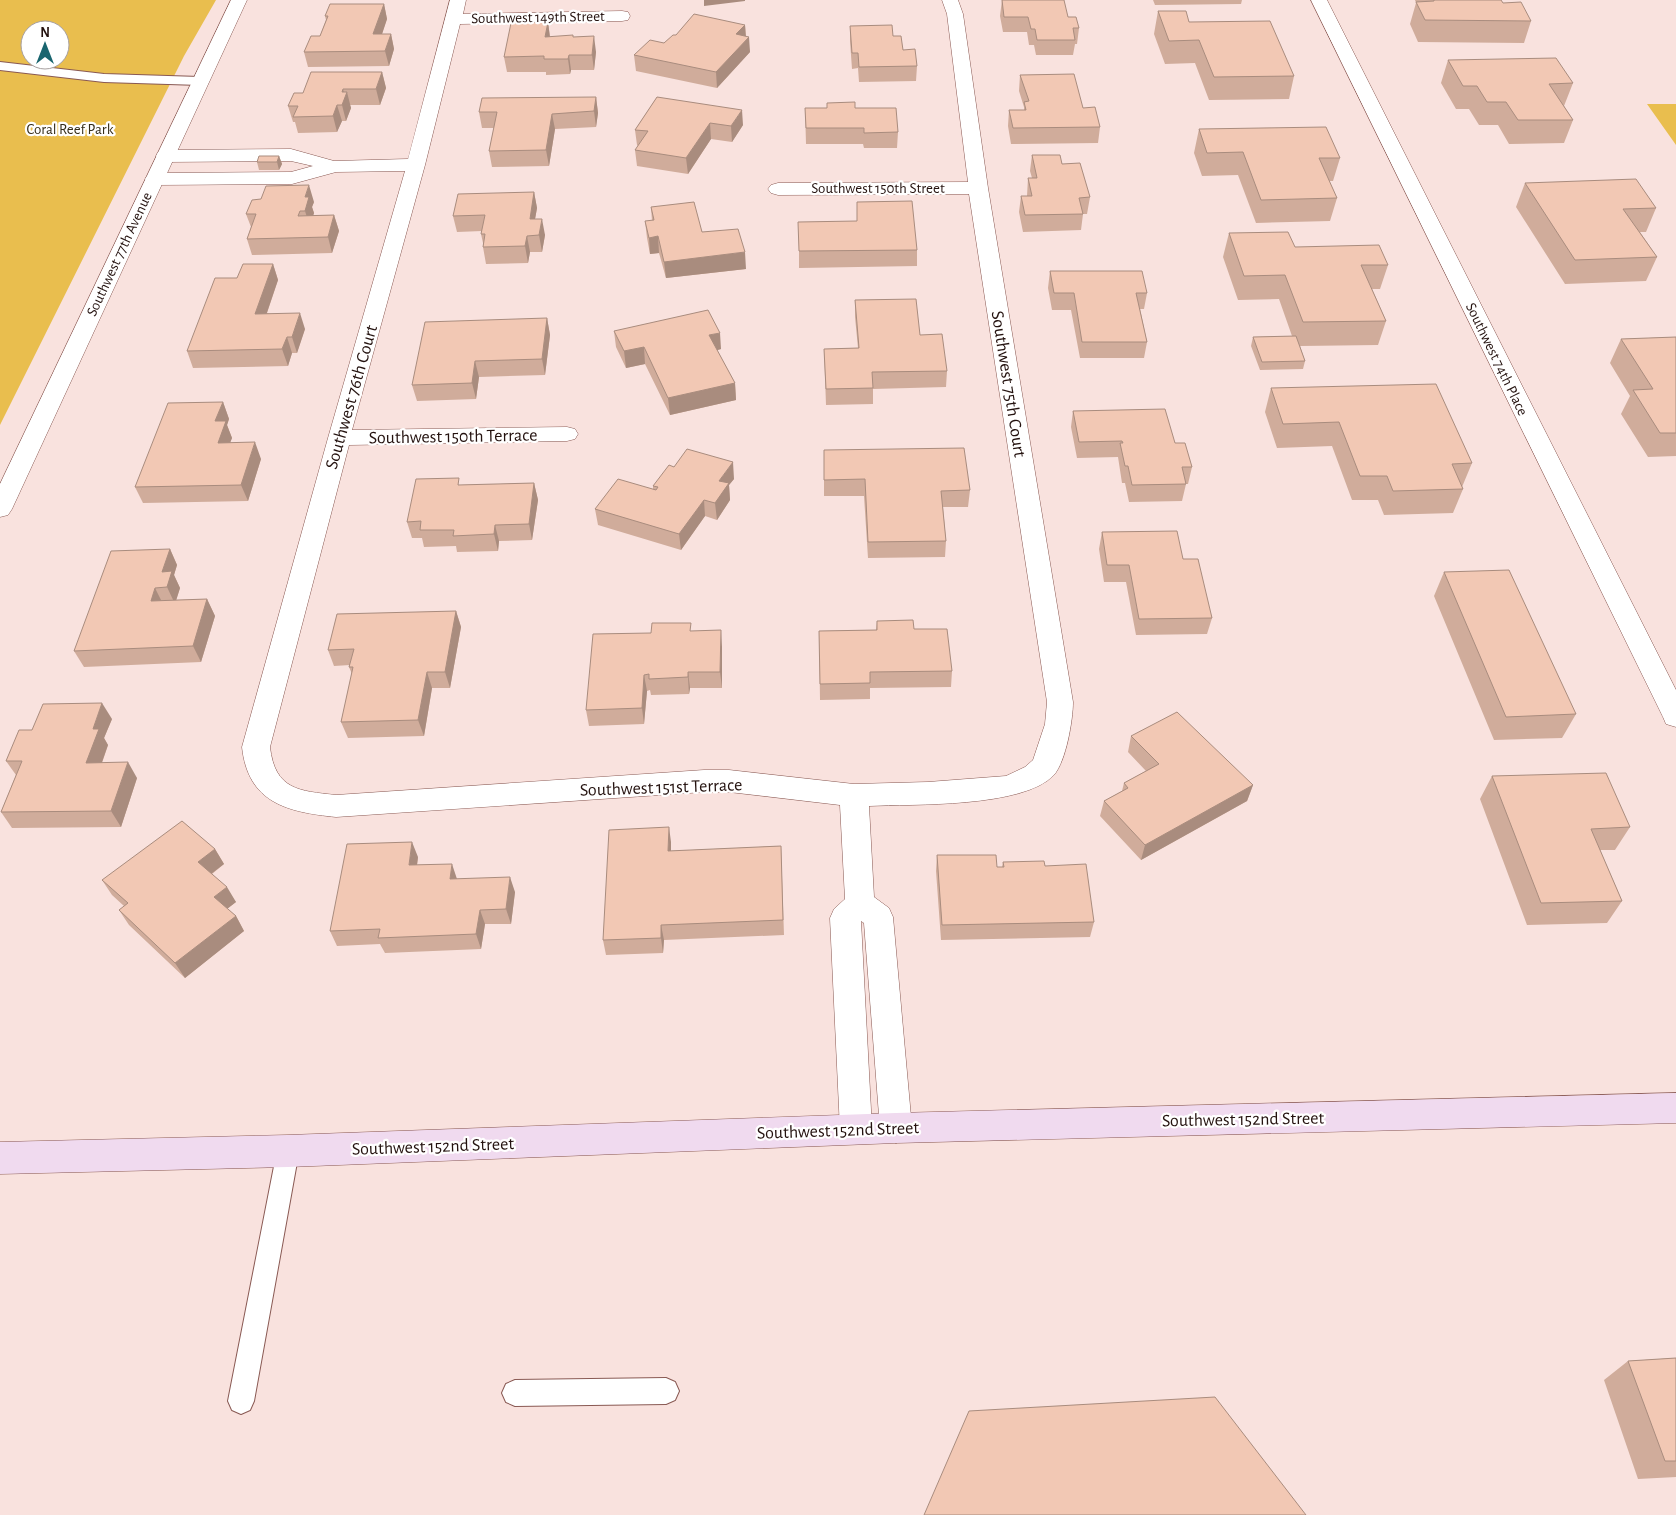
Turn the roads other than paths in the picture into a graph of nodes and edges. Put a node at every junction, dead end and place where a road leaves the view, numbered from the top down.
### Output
1 (239, 0) edge
2 (950, 0) edge
3 (1319, 0) edge
4 (455, 9) edge
5 (622, 16) dead end
6 (0, 66) edge
7 (200, 81) junction
8 (165, 156) junction
9 (416, 165) junction
10 (335, 166) junction
11 (155, 179) junction
12 (978, 188) junction
13 (778, 189) dead end
14 (567, 434) dead end
15 (339, 438) junction
16 (0, 508) edge
17 (1676, 717) edge
18 (1045, 766) joint
19 (274, 790) joint
20 (854, 794) junction
21 (860, 903) junction
22 (1676, 1108) edge
23 (896, 1128) junction
24 (856, 1130) junction
25 (288, 1152) junction
26 (0, 1158) edge
27 (666, 1391) dead end
28 (514, 1393) dead end
29 (241, 1401) dead end

1 - 7 street, Southwest 77th Avenue
2 - 12 street, Southwest 75th Court
3 - 17 street, Southwest 74th Place
4 - 5 street, Southwest 149th Street
4 - 9 street, Southwest 76th Court
6 - 7 lane
7 - 8 street, Southwest 77th Avenue
8 - 10 street
8 - 11 street, Southwest 77th Avenue
9 - 10 street
9 - 15 street, Southwest 76th Court
10 - 11 street
11 - 16 street, Southwest 77th Avenue
12 - 13 street, Southwest 150th Street
12 - 18 street, Southwest 75th Court
14 - 15 street, Southwest 150th Terrace
15 - 19 street, Southwest 76th Court
18 - 20 street, Southwest 151st Terrace
19 - 20 street, Southwest 151st Terrace
20 - 21 street
21 - 23 street
21 - 24 street
22 - 23 main road, Southwest 152nd Street
23 - 24 main road, Southwest 152nd Street
24 - 25 main road, Southwest 152nd Street
25 - 26 main road, Southwest 152nd Street
25 - 29 lane
27 - 28 lane

